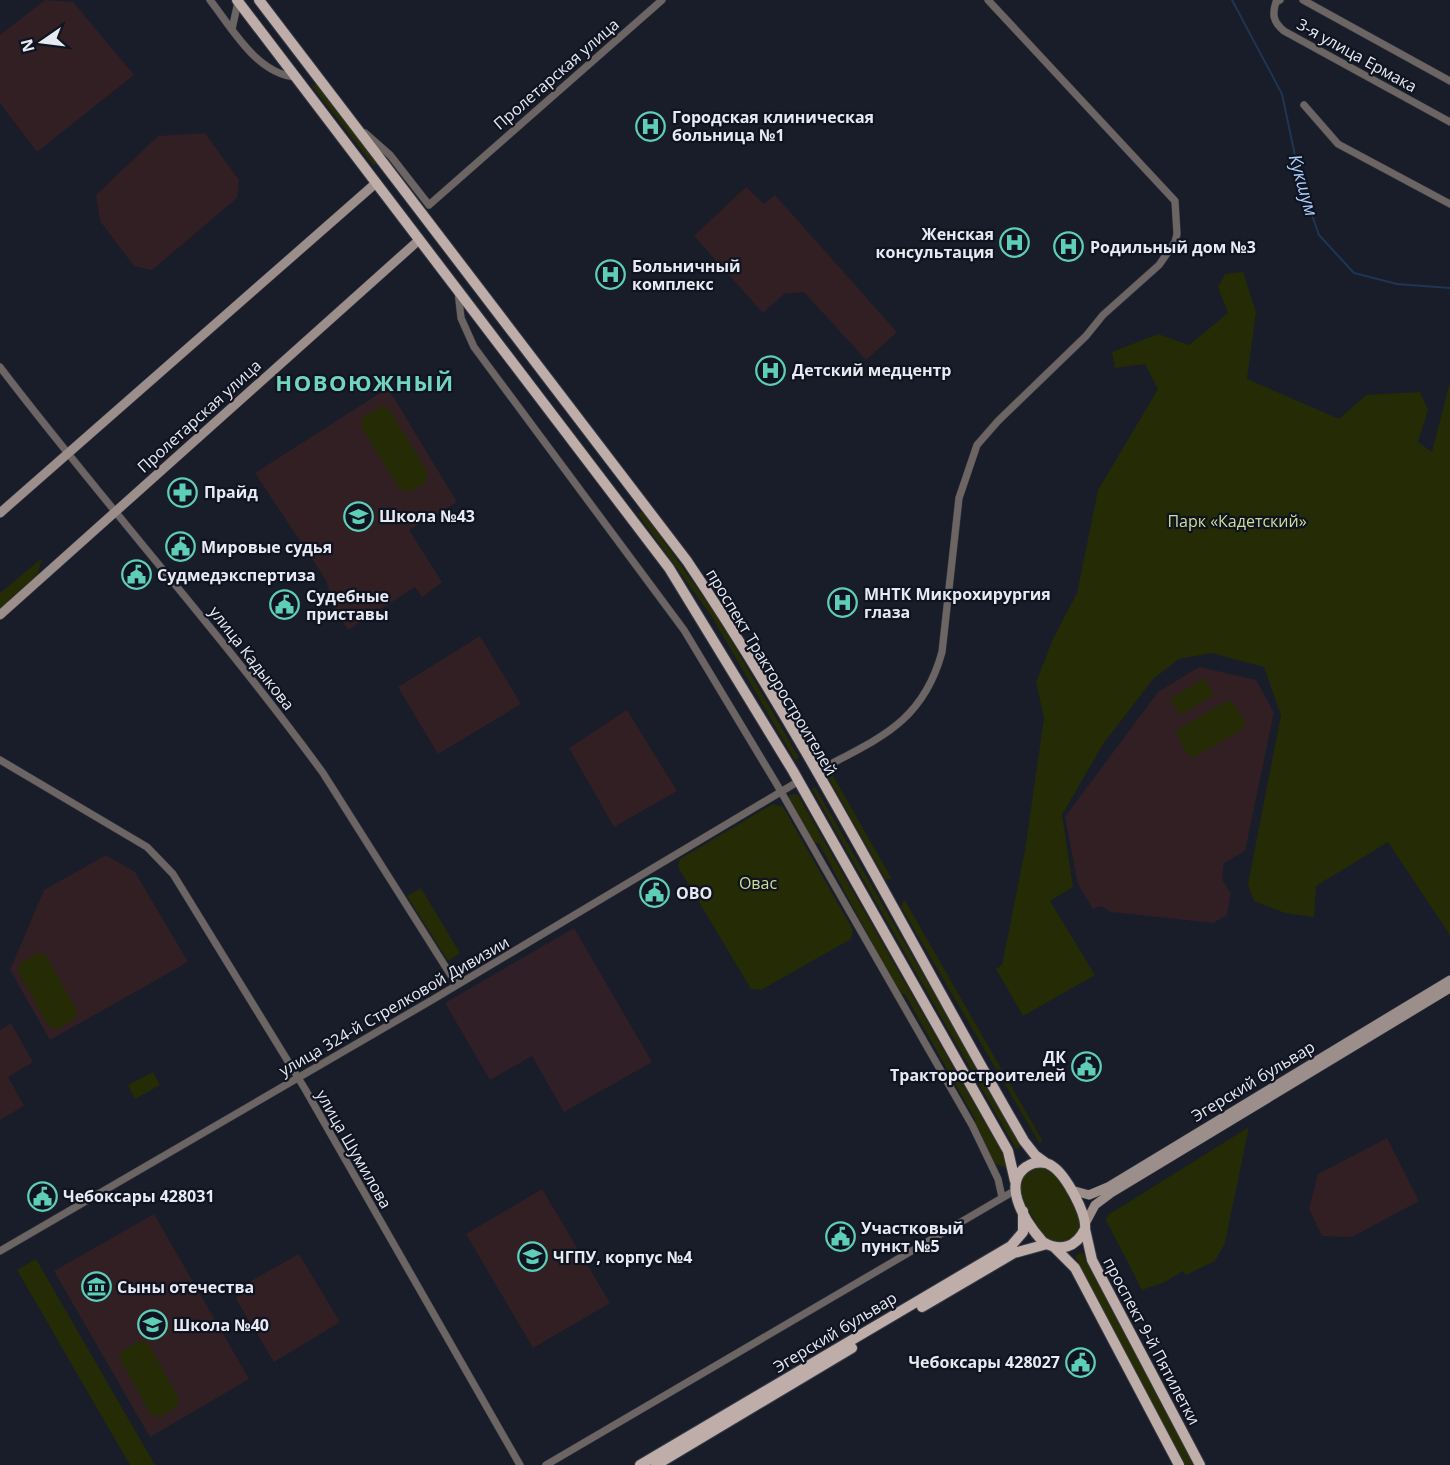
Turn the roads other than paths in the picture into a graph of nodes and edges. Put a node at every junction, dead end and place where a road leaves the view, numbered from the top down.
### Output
1 (210, 0) edge
2 (260, 0) edge
3 (662, 0) edge
4 (988, 0) edge
5 (1280, 0) edge
6 (1303, 0) edge
7 (237, 1) edge
8 (232, 29) junction
9 (295, 77) junction
10 (1450, 81) edge
11 (1304, 105) dead end
12 (352, 121) junction
13 (1450, 122) edge
14 (395, 177) junction
15 (376, 183) junction
16 (1450, 204) edge
17 (429, 205) junction
18 (430, 224) junction
19 (419, 240) junction
20 (458, 290) junction
21 (489, 300) junction
22 (474, 312) junction
23 (0, 367) edge
24 (577, 416) junction
25 (562, 428) junction
26 (66, 454) junction
27 (639, 499) junction
28 (625, 510) junction
29 (115, 512) junction
30 (0, 513) edge
31 (0, 615) edge
32 (0, 760) edge
33 (816, 772) junction
34 (799, 781) junction
35 (781, 792) junction
36 (1450, 980) edge
37 (457, 985) junction
38 (1450, 988) edge
39 (1370, 1032) junction
40 (297, 1079) junction
41 (1249, 1106) junction
42 (1046, 1163) junction
43 (1014, 1186) junction
44 (1069, 1188) junction
45 (1002, 1197) junction
46 (1023, 1210) junction
47 (1085, 1226) junction
48 (1051, 1246) junction
49 (0, 1251) edge
50 (874, 1331) junction
51 (725, 1420) junction
52 (520, 1465) edge
53 (546, 1465) edge
54 (640, 1465) edge
55 (656, 1465) edge
56 (1179, 1465) edge
57 (1200, 1465) edge

1 - 8 street, проспект Тракторостроителей
2 - 12 main road, проспект Тракторостроителей
3 - 17 street, Пролетарская улица
4 - 33 street
5 - 13 street, 3-я улица Ермака
6 - 10 street, 3-я улица Ермака
7 - 8 street
7 - 9 main road, проспект Тракторостроителей
8 - 9 street, проспект Тракторостроителей
9 - 15 main road, проспект Тракторостроителей
11 - 16 street
12 - 14 main road, проспект Тракторостроителей
12 - 17 street
14 - 15 main road
14 - 18 main road, проспект Тракторостроителей
15 - 19 main road, проспект Тракторостроителей
15 - 26 street
17 - 18 street
18 - 19 main road
18 - 21 main road, проспект Тракторостроителей
19 - 20 main road, проспект Тракторостроителей
19 - 29 street, Пролетарская улица
20 - 22 main road, проспект Тракторостроителей
20 - 35 street
21 - 22 main road
21 - 24 main road, проспект Тракторостроителей
22 - 25 main road, проспект Тракторостроителей
23 - 26 street, улица Кадыкова
24 - 25 main road
24 - 27 main road, проспект Тракторостроителей
25 - 28 main road, проспект Тракторостроителей
26 - 29 street, улица Кадыкова
26 - 30 street
27 - 28 main road
27 - 33 main road, проспект Тракторостроителей
28 - 34 main road, проспект Тракторостроителей
29 - 31 street, Пролетарская улица
29 - 37 street, улица Кадыкова
32 - 40 street, улица Шумилова
33 - 34 main road
33 - 42 main road, проспект Тракторостроителей
34 - 35 street, улица 324-й Стрелковой Дивизии
34 - 43 main road, проспект Тракторостроителей
35 - 37 street, улица 324-й Стрелковой Дивизии
35 - 45 street
36 - 39 street, Эгерский бульвар
37 - 40 street, улица 324-й Стрелковой Дивизии
38 - 39 street, Эгерский бульвар
39 - 41 street, Эгерский бульвар
40 - 49 street, улица 324-й Стрелковой Дивизии
40 - 52 street, улица Шумилова
41 - 44 street, Эгерский бульвар
41 - 47 street, Эгерский бульвар
42 - 43 main road
42 - 44 main road
43 - 45 street
43 - 46 main road
44 - 47 main road
45 - 53 street
46 - 48 main road
46 - 50 main road, Эгерский бульвар
47 - 48 main road
47 - 57 main road, проспект 9-й Пятилетки
48 - 50 main road, Эгерский бульвар
48 - 56 main road, проспект 9-й Пятилетки
50 - 51 main road, Эгерский бульвар
51 - 54 main road, Эгерский бульвар
51 - 55 main road, Эгерский бульвар

